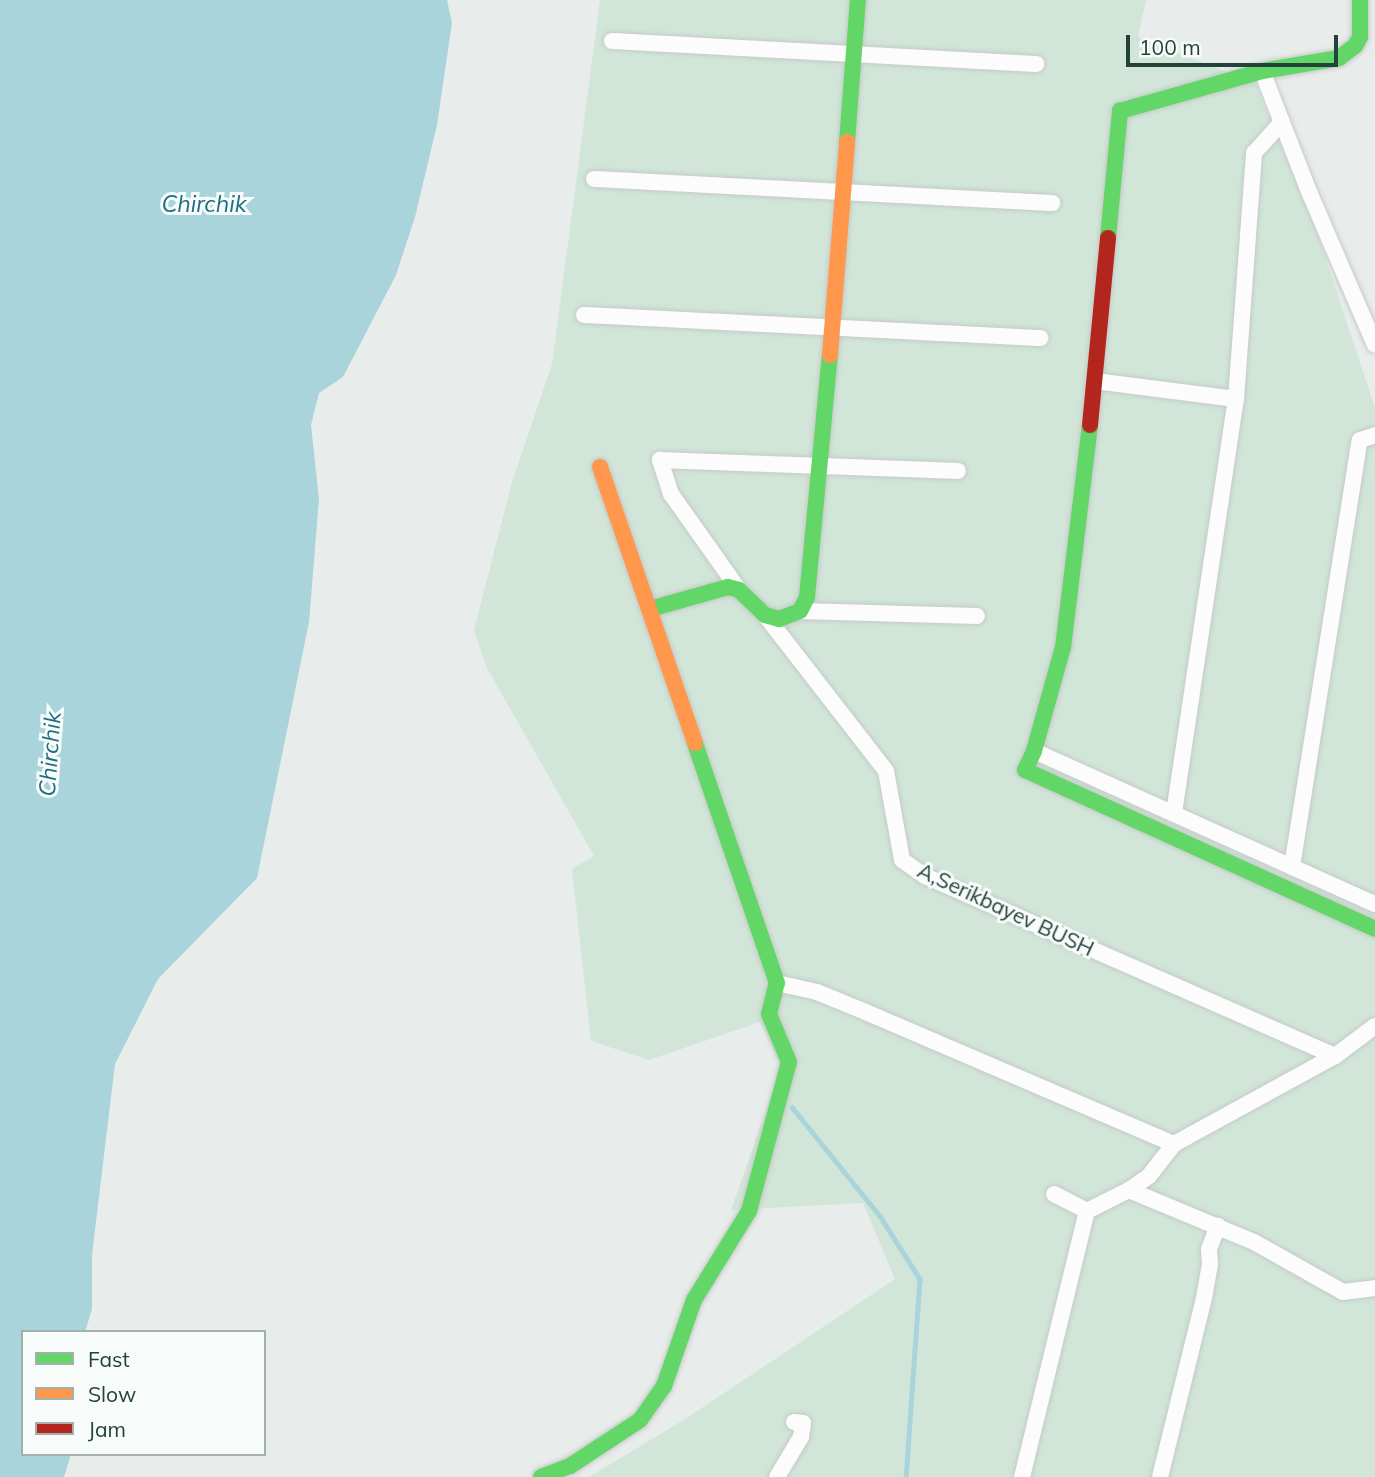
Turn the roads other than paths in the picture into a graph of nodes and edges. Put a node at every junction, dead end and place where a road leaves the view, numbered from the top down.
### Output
1 (858, 0) edge
2 (1360, 0) edge
3 (612, 41) dead end
4 (854, 52) junction
5 (1036, 64) dead end
6 (1262, 71) junction
7 (1282, 122) junction
8 (594, 179) dead end
9 (843, 194) junction
10 (1052, 203) dead end
11 (584, 315) dead end
12 (833, 328) junction
13 (1040, 338) dead end
14 (1375, 345) edge
15 (1095, 381) junction
16 (1236, 399) junction
17 (1375, 435) edge
18 (821, 465) junction
19 (600, 467) dead end
20 (958, 471) dead end
21 (739, 590) junction
22 (650, 609) junction
23 (800, 611) junction
24 (765, 614) junction
25 (977, 616) dead end
26 (1034, 751) junction
27 (1174, 813) junction
28 (1292, 866) junction
29 (1375, 904) edge
30 (1375, 929) edge
31 (777, 984) junction
32 (1375, 1026) edge
33 (1335, 1056) junction
34 (1174, 1144) junction
35 (1129, 1191) junction
36 (1054, 1194) dead end
37 (1087, 1211) junction
38 (1218, 1226) junction
39 (1375, 1287) edge
40 (794, 1422) dead end
41 (541, 1477) edge
42 (777, 1477) edge
43 (1022, 1477) edge
44 (1160, 1477) edge

1 - 4 street
2 - 6 street
3 - 4 street
4 - 5 street
4 - 9 street
6 - 7 street
6 - 15 street
7 - 14 street
7 - 16 street
8 - 9 street
9 - 10 street
9 - 12 street
11 - 12 street
12 - 13 street
12 - 18 street
15 - 16 street
15 - 26 street
16 - 27 street
17 - 28 street
18 - 20 street
18 - 21 street
18 - 23 street
19 - 22 street
21 - 22 street
21 - 24 street
22 - 31 street
23 - 24 street
23 - 25 street
24 - 33 street, A,Serikbayev BUSH
26 - 27 street
26 - 30 street
27 - 28 street
28 - 29 street
31 - 34 street
31 - 41 street
32 - 33 street
33 - 34 street
34 - 35 street
35 - 37 street
35 - 38 street
36 - 37 street
37 - 43 street
38 - 39 street
38 - 44 street
40 - 42 street

